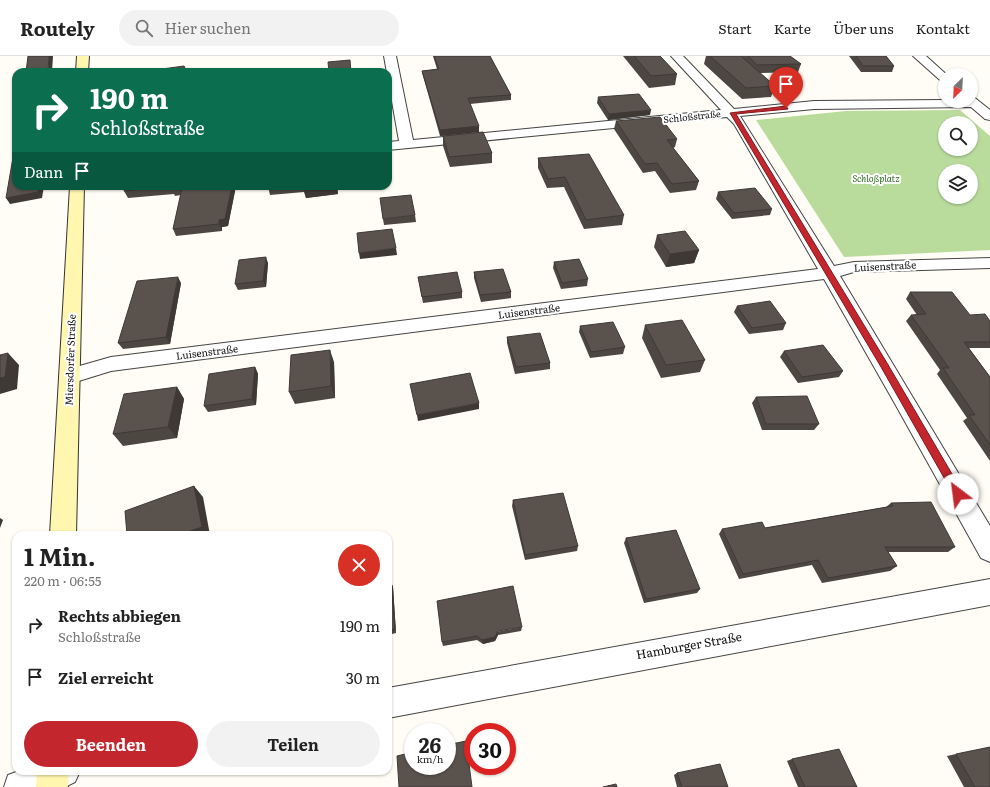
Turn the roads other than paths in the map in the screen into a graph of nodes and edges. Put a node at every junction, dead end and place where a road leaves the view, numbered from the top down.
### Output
1 (83, 56) edge
2 (390, 56) edge
3 (677, 56) edge
4 (919, 56) edge
5 (82, 68) edge
6 (938, 73) edge
7 (938, 103) edge
8 (978, 107) edge
9 (733, 113) junction
10 (990, 116) edge
11 (407, 144) junction
12 (392, 146) edge
13 (77, 190) edge
14 (990, 263) edge
15 (829, 273) junction
16 (69, 376) junction
17 (63, 531) edge
18 (990, 550) edge
19 (990, 592) edge
20 (392, 702) edge
21 (55, 776) edge
22 (20, 787) edge

1 - 5 street
2 - 11 street
3 - 9 street
4 - 6 street
7 - 9 street, Schloßstraße
8 - 10 street
9 - 11 street, Schloßstraße
9 - 15 street
11 - 12 street, Schloßstraße
13 - 16 street, Miersdorfer Straße
14 - 15 street, Luisenstraße
15 - 16 street, Luisenstraße
15 - 18 street
16 - 17 street, Miersdorfer Straße
19 - 20 street, Hamburger Straße
21 - 22 street

